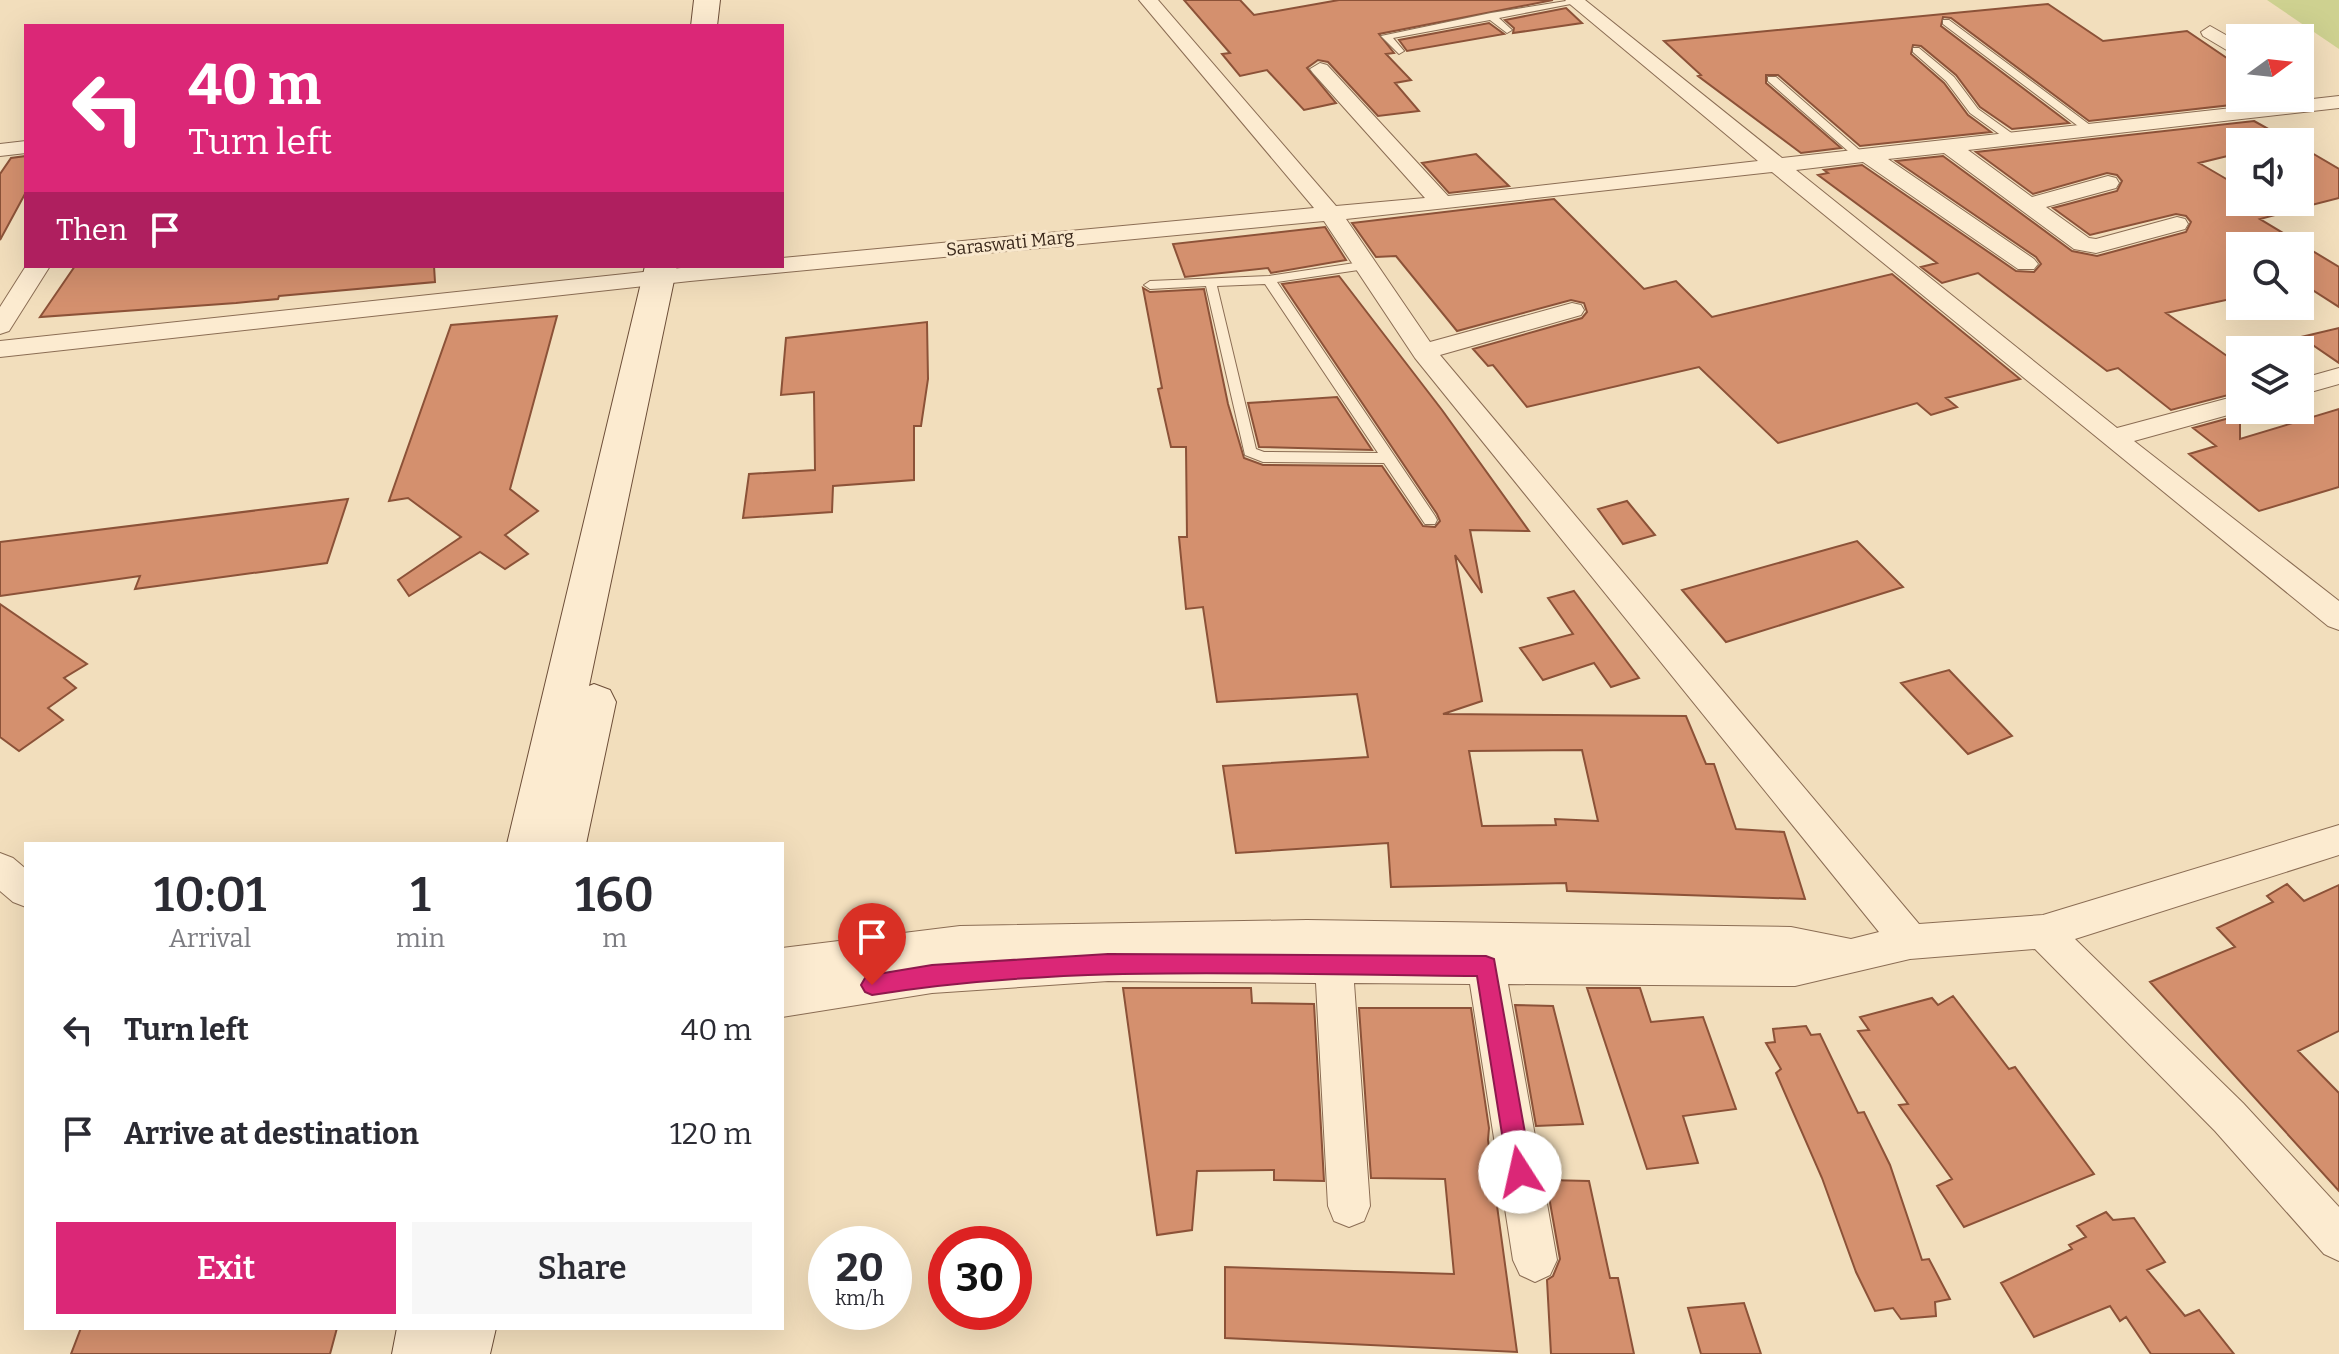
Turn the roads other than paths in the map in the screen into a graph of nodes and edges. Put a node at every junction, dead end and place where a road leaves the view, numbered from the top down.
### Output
1 (707, 0) edge
2 (1148, 0) edge
3 (1575, 1) edge
4 (1491, 16) junction
5 (1946, 22) dead end
6 (704, 24) edge
7 (1507, 30) dead end
8 (2210, 32) dead end
9 (2226, 43) edge
10 (1916, 50) dead end
11 (1399, 51) dead end
12 (1320, 69) dead end
13 (1772, 79) dead end
14 (2319, 100) edge
15 (2090, 130) junction
16 (2013, 139) junction
17 (1948, 146) junction
18 (1863, 156) junction
19 (1779, 164) junction
20 (2108, 183) dead end
21 (1442, 203) junction
22 (2027, 205) junction
23 (1329, 212) junction
24 (2177, 224) dead end
25 (784, 261) edge
26 (2026, 264) dead end
27 (1368, 265) junction
28 (37, 268) edge
29 (709, 268) edge
30 (676, 271) edge
31 (1269, 280) junction
32 (1211, 284) junction
33 (1150, 285) dead end
34 (1572, 310) dead end
35 (0, 326) edge
36 (0, 349) edge
37 (1424, 352) junction
38 (2339, 376) edge
39 (2314, 383) edge
40 (2226, 407) edge
41 (2112, 438) junction
42 (1389, 458) junction
43 (1430, 520) dead end
44 (2339, 618) edge
45 (2339, 840) edge
46 (532, 842) edge
47 (562, 842) edge
48 (0, 869) edge
49 (24, 889) edge
50 (2043, 932) junction
51 (1910, 942) junction
52 (1858, 954) junction
53 (784, 965) edge
54 (1334, 966) junction
55 (1486, 966) junction
56 (784, 999) edge
57 (1349, 1206) dead end
58 (2339, 1239) edge
59 (1535, 1260) dead end
60 (428, 1330) edge
61 (465, 1330) edge
62 (423, 1354) edge
63 (459, 1354) edge

1 - 6 main road
2 - 23 street
3 - 4 lane
3 - 19 street
4 - 7 lane
4 - 11 lane
5 - 15 lane
8 - 9 street
10 - 16 lane
12 - 21 street
13 - 18 lane
14 - 15 street, Saraswati Marg
15 - 16 street, Saraswati Marg
16 - 17 street, Saraswati Marg
17 - 18 street, Saraswati Marg
17 - 22 street
18 - 19 street, Saraswati Marg
18 - 26 street
19 - 21 street, Saraswati Marg
19 - 41 street
20 - 22 street
21 - 23 street, Saraswati Marg
22 - 24 street
23 - 25 street, Saraswati Marg
23 - 27 street
27 - 31 lane
27 - 37 street
28 - 35 street
29 - 30 street, Saraswati Marg
30 - 36 street, Saraswati Marg
30 - 46 main road
30 - 47 main road
31 - 32 lane
31 - 42 lane
32 - 33 lane
32 - 42 lane
34 - 37 street
37 - 51 street
38 - 39 street
40 - 41 street
41 - 44 street
42 - 43 lane
45 - 50 street
48 - 49 street
50 - 51 street
50 - 58 street
51 - 52 street
52 - 53 street
52 - 55 street
54 - 55 street
54 - 56 street
54 - 57 street
55 - 59 street
60 - 62 main road
61 - 63 main road

